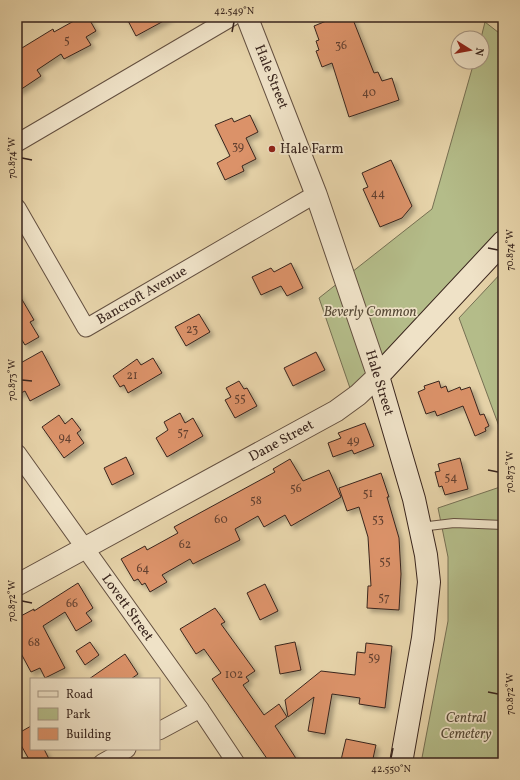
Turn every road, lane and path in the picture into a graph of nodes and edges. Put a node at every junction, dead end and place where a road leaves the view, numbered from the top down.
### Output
1 (232, 17) edge
2 (247, 17) edge
3 (17, 143) edge
4 (316, 194) junction
5 (17, 208) edge
6 (503, 242) edge
7 (378, 376) junction
8 (17, 453) edge
9 (503, 526) edge
10 (420, 527) junction
11 (84, 549) junction
12 (17, 585) edge
13 (200, 708) junction
14 (160, 730) edge
15 (125, 750) edge
16 (102, 763) edge
17 (236, 763) edge
18 (401, 763) edge

1 - 3 street
2 - 4 street, Hale Street
4 - 5 street, Bancroft Avenue
4 - 7 street, Hale Street
6 - 7 main road, Dane Street
7 - 10 main road, Hale Street
7 - 11 street, Dane Street
8 - 11 street, Lovett Street
9 - 10 lane
10 - 18 main road, Hale Street
11 - 12 street, Dane Street
11 - 13 street, Lovett Street
13 - 14 street
13 - 17 street, Lovett Street
15 - 16 street

